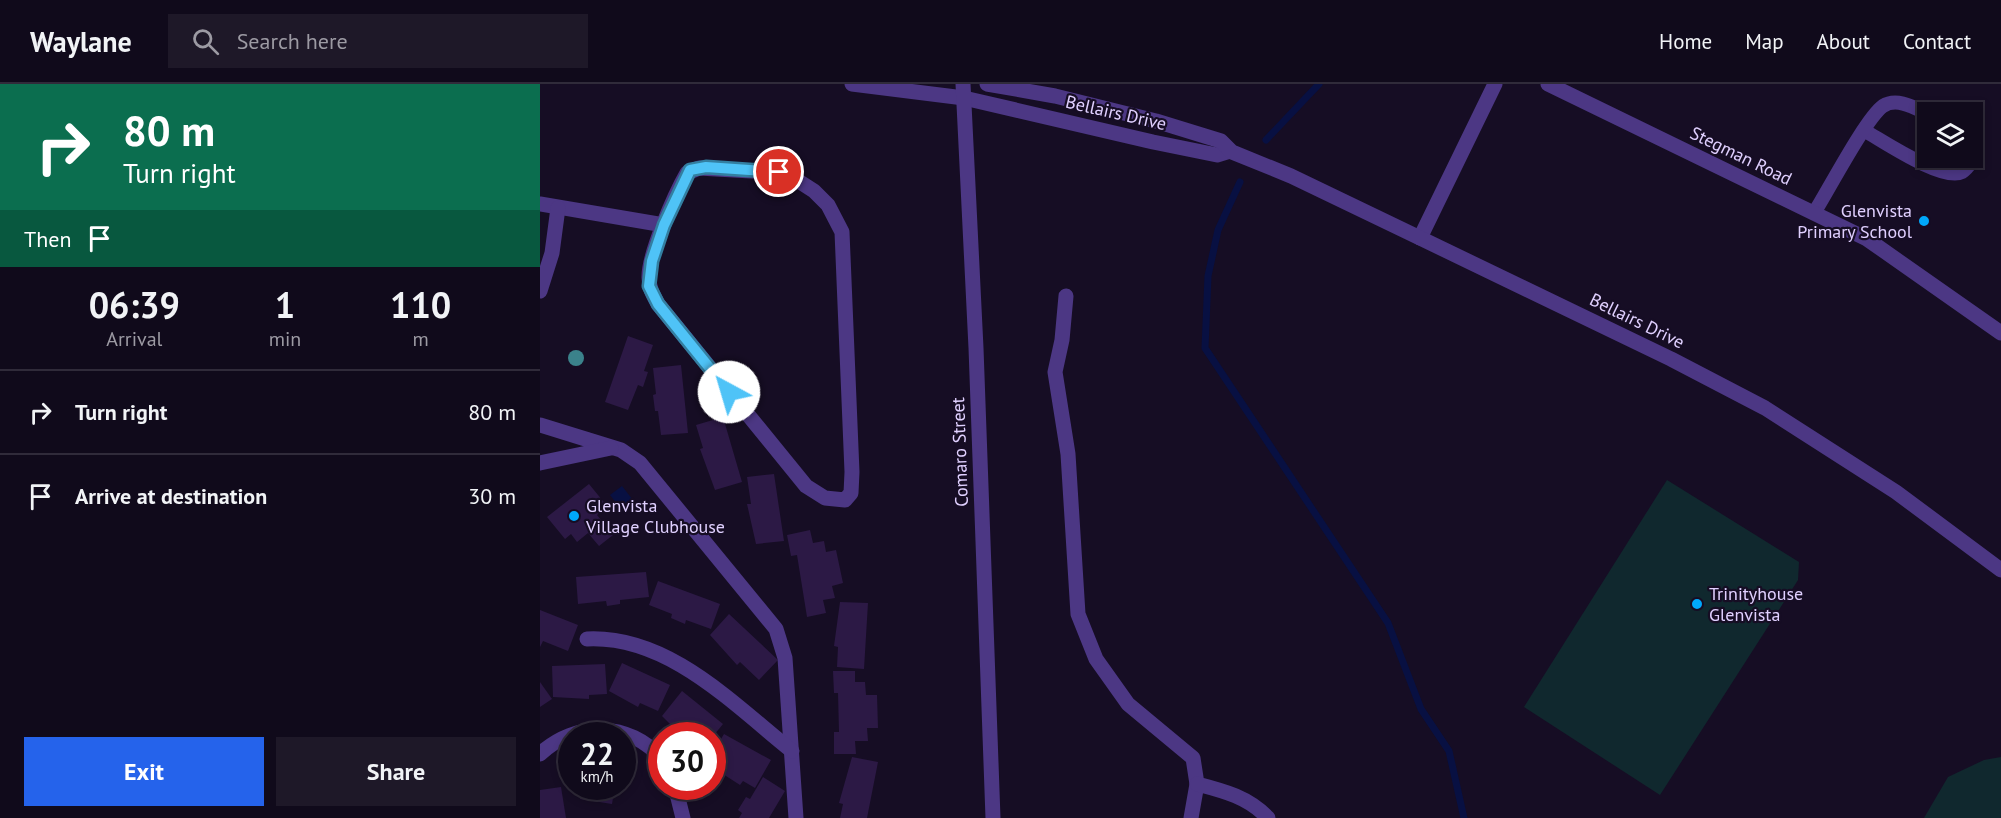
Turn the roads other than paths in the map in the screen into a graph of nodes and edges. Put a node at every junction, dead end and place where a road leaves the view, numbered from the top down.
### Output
1 (852, 84) edge
2 (987, 84) edge
3 (1495, 84) edge
4 (1548, 84) edge
5 (963, 91) edge
6 (1917, 109) edge
7 (1864, 131) junction
8 (1230, 151) junction
9 (1917, 159) edge
10 (1933, 168) edge
11 (1965, 168) edge
12 (540, 204) edge
13 (558, 208) junction
14 (1814, 213) junction
15 (664, 225) junction
16 (1420, 238) junction
17 (540, 291) edge
18 (1066, 296) dead end
19 (2001, 333) edge
20 (540, 425) edge
21 (611, 448) junction
22 (540, 463) edge
23 (2001, 570) edge
24 (587, 639) dead end
25 (648, 746) edge
26 (792, 751) junction
27 (540, 754) edge
28 (1197, 784) junction
29 (678, 800) edge
30 (683, 818) edge
31 (796, 818) edge
32 (993, 818) edge
33 (1191, 818) edge
34 (1268, 818) edge

1 - 5 street, Bellairs Drive
2 - 8 street, Bellairs Drive
3 - 16 street
4 - 14 street, Stegman Road
5 - 8 street, Bellairs Drive
5 - 32 street, Comaro Street
6 - 7 lane
7 - 9 lane
7 - 14 lane
8 - 16 street, Bellairs Drive
10 - 11 lane
12 - 13 street
13 - 15 street
13 - 17 street
14 - 19 street, Stegman Road
15 - 15 street
16 - 23 street, Bellairs Drive
18 - 28 street
20 - 21 street
21 - 22 street
21 - 26 street
24 - 26 street
25 - 27 street
26 - 31 street
28 - 33 street
28 - 34 street
29 - 30 street

